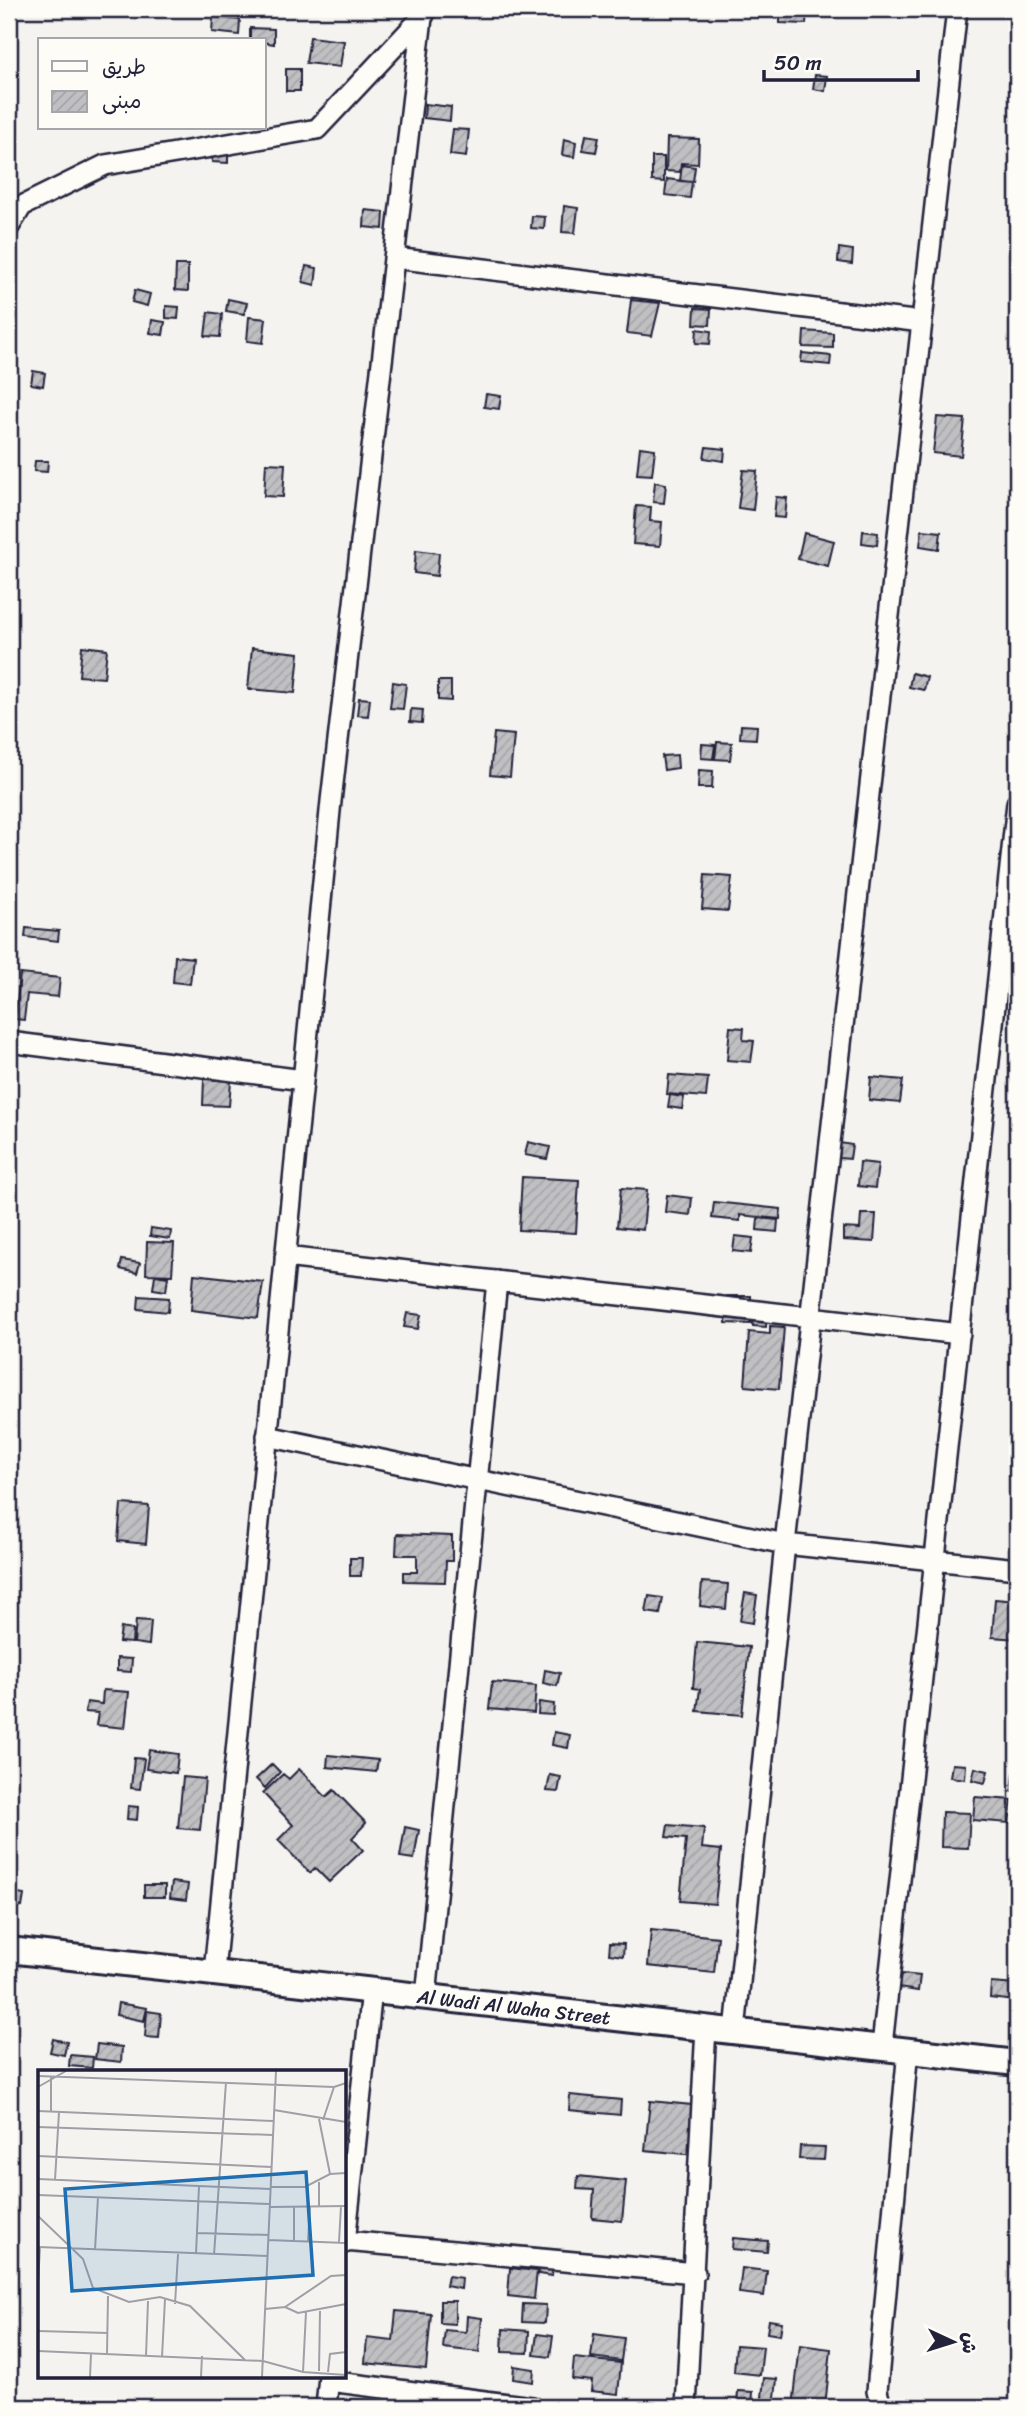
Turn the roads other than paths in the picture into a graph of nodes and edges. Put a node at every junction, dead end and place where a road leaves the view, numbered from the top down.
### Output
1 (957, 9) edge
2 (425, 11) edge
3 (9, 228) edge
4 (394, 258) junction
5 (922, 322) junction
6 (1017, 803) edge
7 (9, 1042) edge
8 (303, 1080) junction
9 (285, 1257) junction
10 (498, 1281) junction
11 (810, 1317) junction
12 (960, 1334) junction
13 (267, 1436) junction
14 (476, 1480) junction
15 (785, 1544) junction
16 (935, 1560) junction
17 (1017, 1569) edge
18 (9, 1950) edge
19 (214, 1972) junction
20 (372, 1990) junction
21 (426, 1997) junction
22 (706, 2027) junction
23 (735, 2031) junction
24 (882, 2046) junction
25 (908, 2049) junction
26 (1017, 2063) edge
27 (346, 2233) edge
28 (346, 2242) edge
29 (695, 2273) junction
30 (329, 2378) edge
31 (326, 2407) edge
32 (532, 2407) edge
33 (686, 2407) edge
34 (881, 2407) edge

1 - 5 street
2 - 3 street
2 - 4 street
4 - 5 street
4 - 8 street
5 - 11 street
6 - 12 street
7 - 8 street
8 - 9 street
9 - 10 street
9 - 13 street
10 - 11 street
10 - 14 street
11 - 12 street
11 - 15 street
12 - 16 street
13 - 14 street
13 - 19 street
14 - 15 street
14 - 21 street
15 - 16 street
15 - 23 street
16 - 17 street
16 - 24 street
18 - 19 main road, Al Wadi Al Waha Street
19 - 20 main road, Al Wadi Al Waha Street
20 - 21 main road, Al Wadi Al Waha Street
20 - 27 street
21 - 22 main road, Al Wadi Al Waha Street
22 - 23 main road, Al Wadi Al Waha Street
22 - 29 street
23 - 24 main road, Al Wadi Al Waha Street
24 - 25 main road, Al Wadi Al Waha Street
25 - 26 main road, Al Wadi Al Waha Street
25 - 34 street
28 - 29 street
29 - 33 street
30 - 31 street
30 - 32 street

